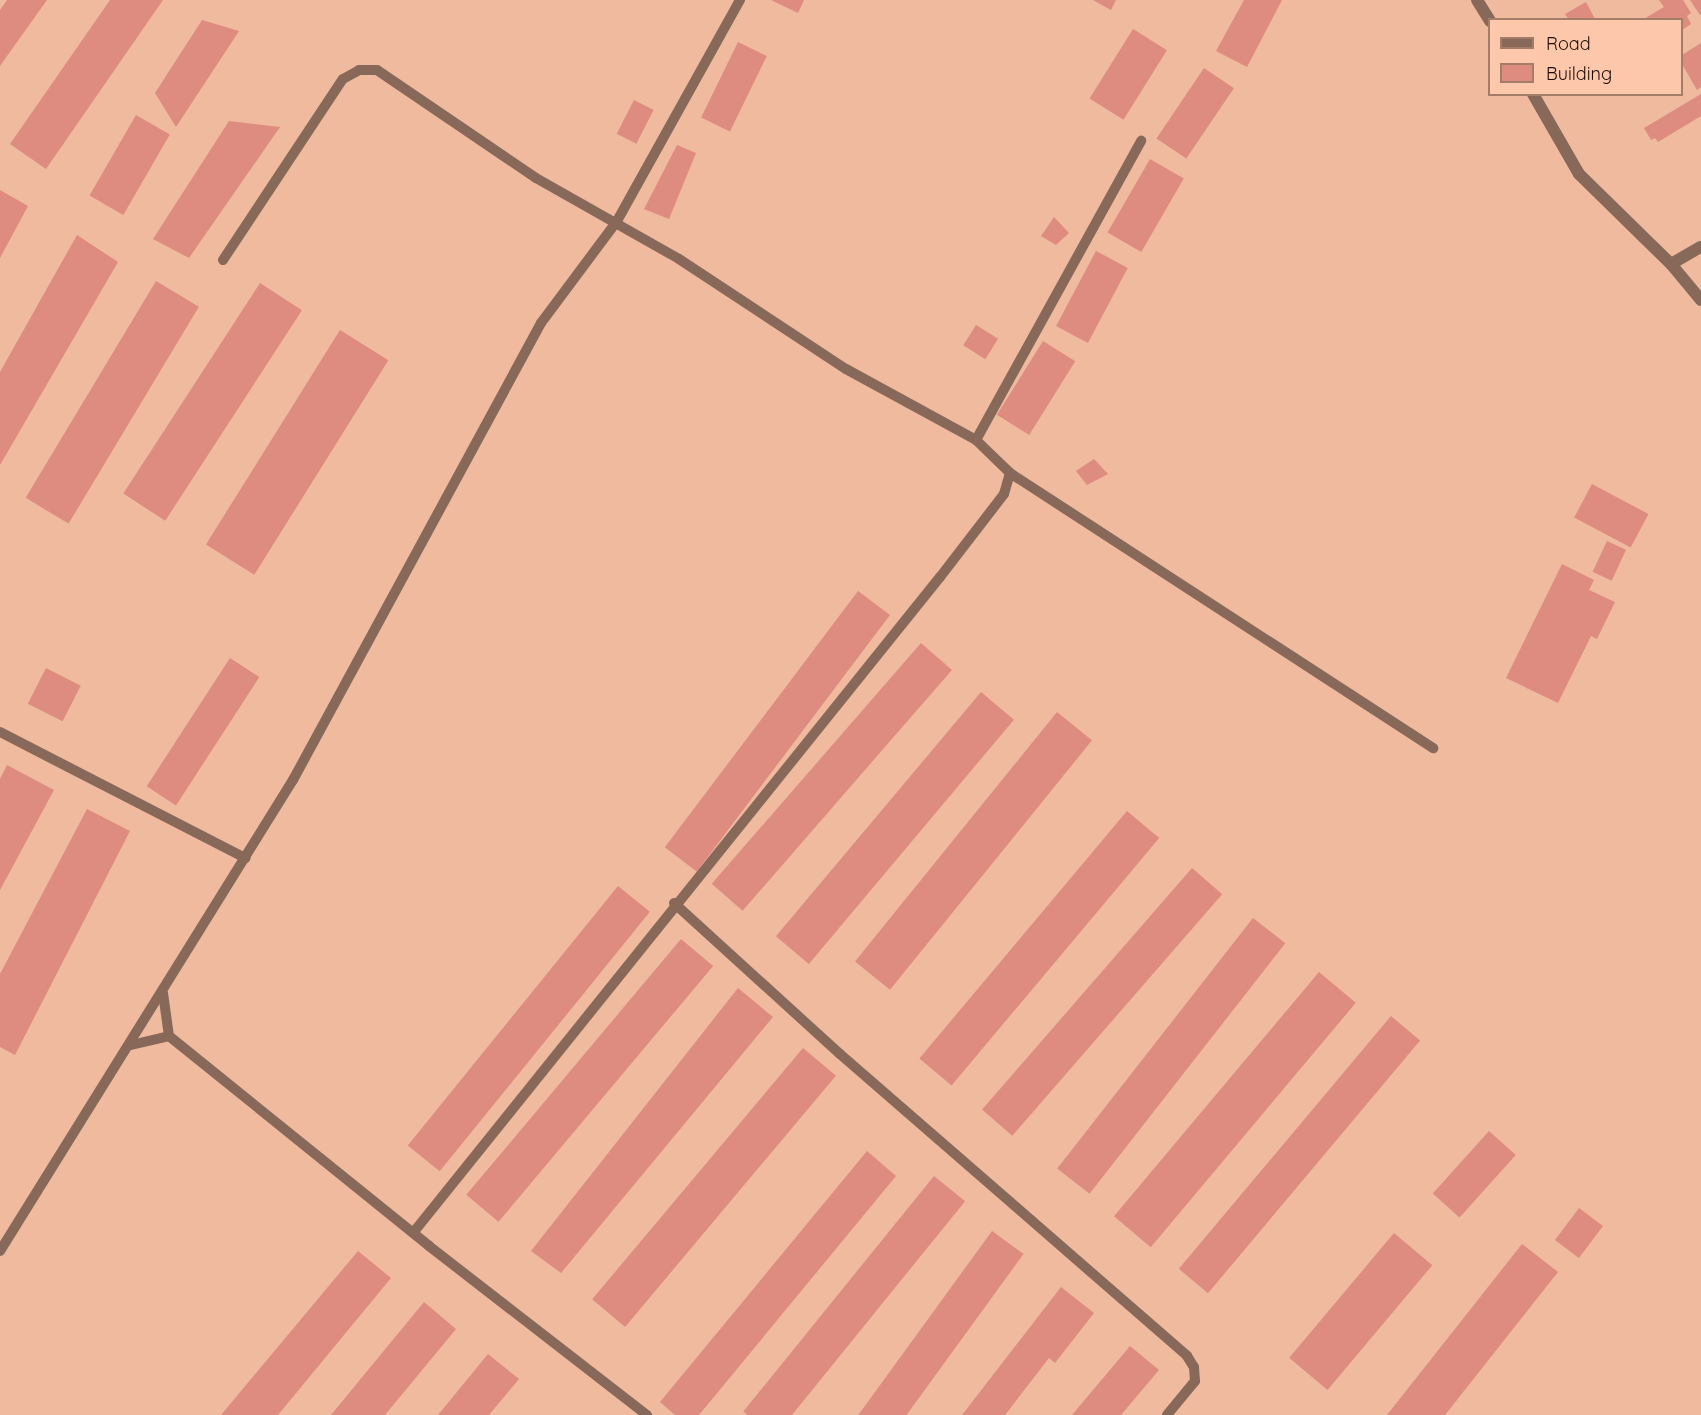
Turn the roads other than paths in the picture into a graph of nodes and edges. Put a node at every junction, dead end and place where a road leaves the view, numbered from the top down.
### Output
1 (740, 0) edge
2 (1478, 0) edge
3 (1488, 18) edge
4 (1534, 96) edge
5 (1141, 141) dead end
6 (617, 221) junction
7 (1701, 247) edge
8 (223, 260) dead end
9 (1671, 264) junction
10 (1701, 300) edge
11 (976, 440) junction
12 (1011, 473) junction
13 (0, 732) edge
14 (1433, 748) dead end
15 (245, 858) junction
16 (674, 903) junction
17 (163, 993) junction
18 (169, 1036) junction
19 (131, 1045) junction
20 (412, 1233) junction
21 (0, 1251) edge
22 (647, 1415) edge
23 (1167, 1415) edge

1 - 6 lane
2 - 3 street
4 - 9 street
5 - 11 lane
6 - 8 lane
6 - 11 lane
6 - 15 lane
7 - 9 street
9 - 10 street
11 - 12 lane
12 - 14 lane
12 - 16 lane
13 - 15 lane
15 - 17 lane
16 - 20 lane
16 - 23 lane
17 - 18 lane
17 - 19 lane
18 - 19 lane
18 - 20 lane
19 - 21 lane
20 - 22 lane

